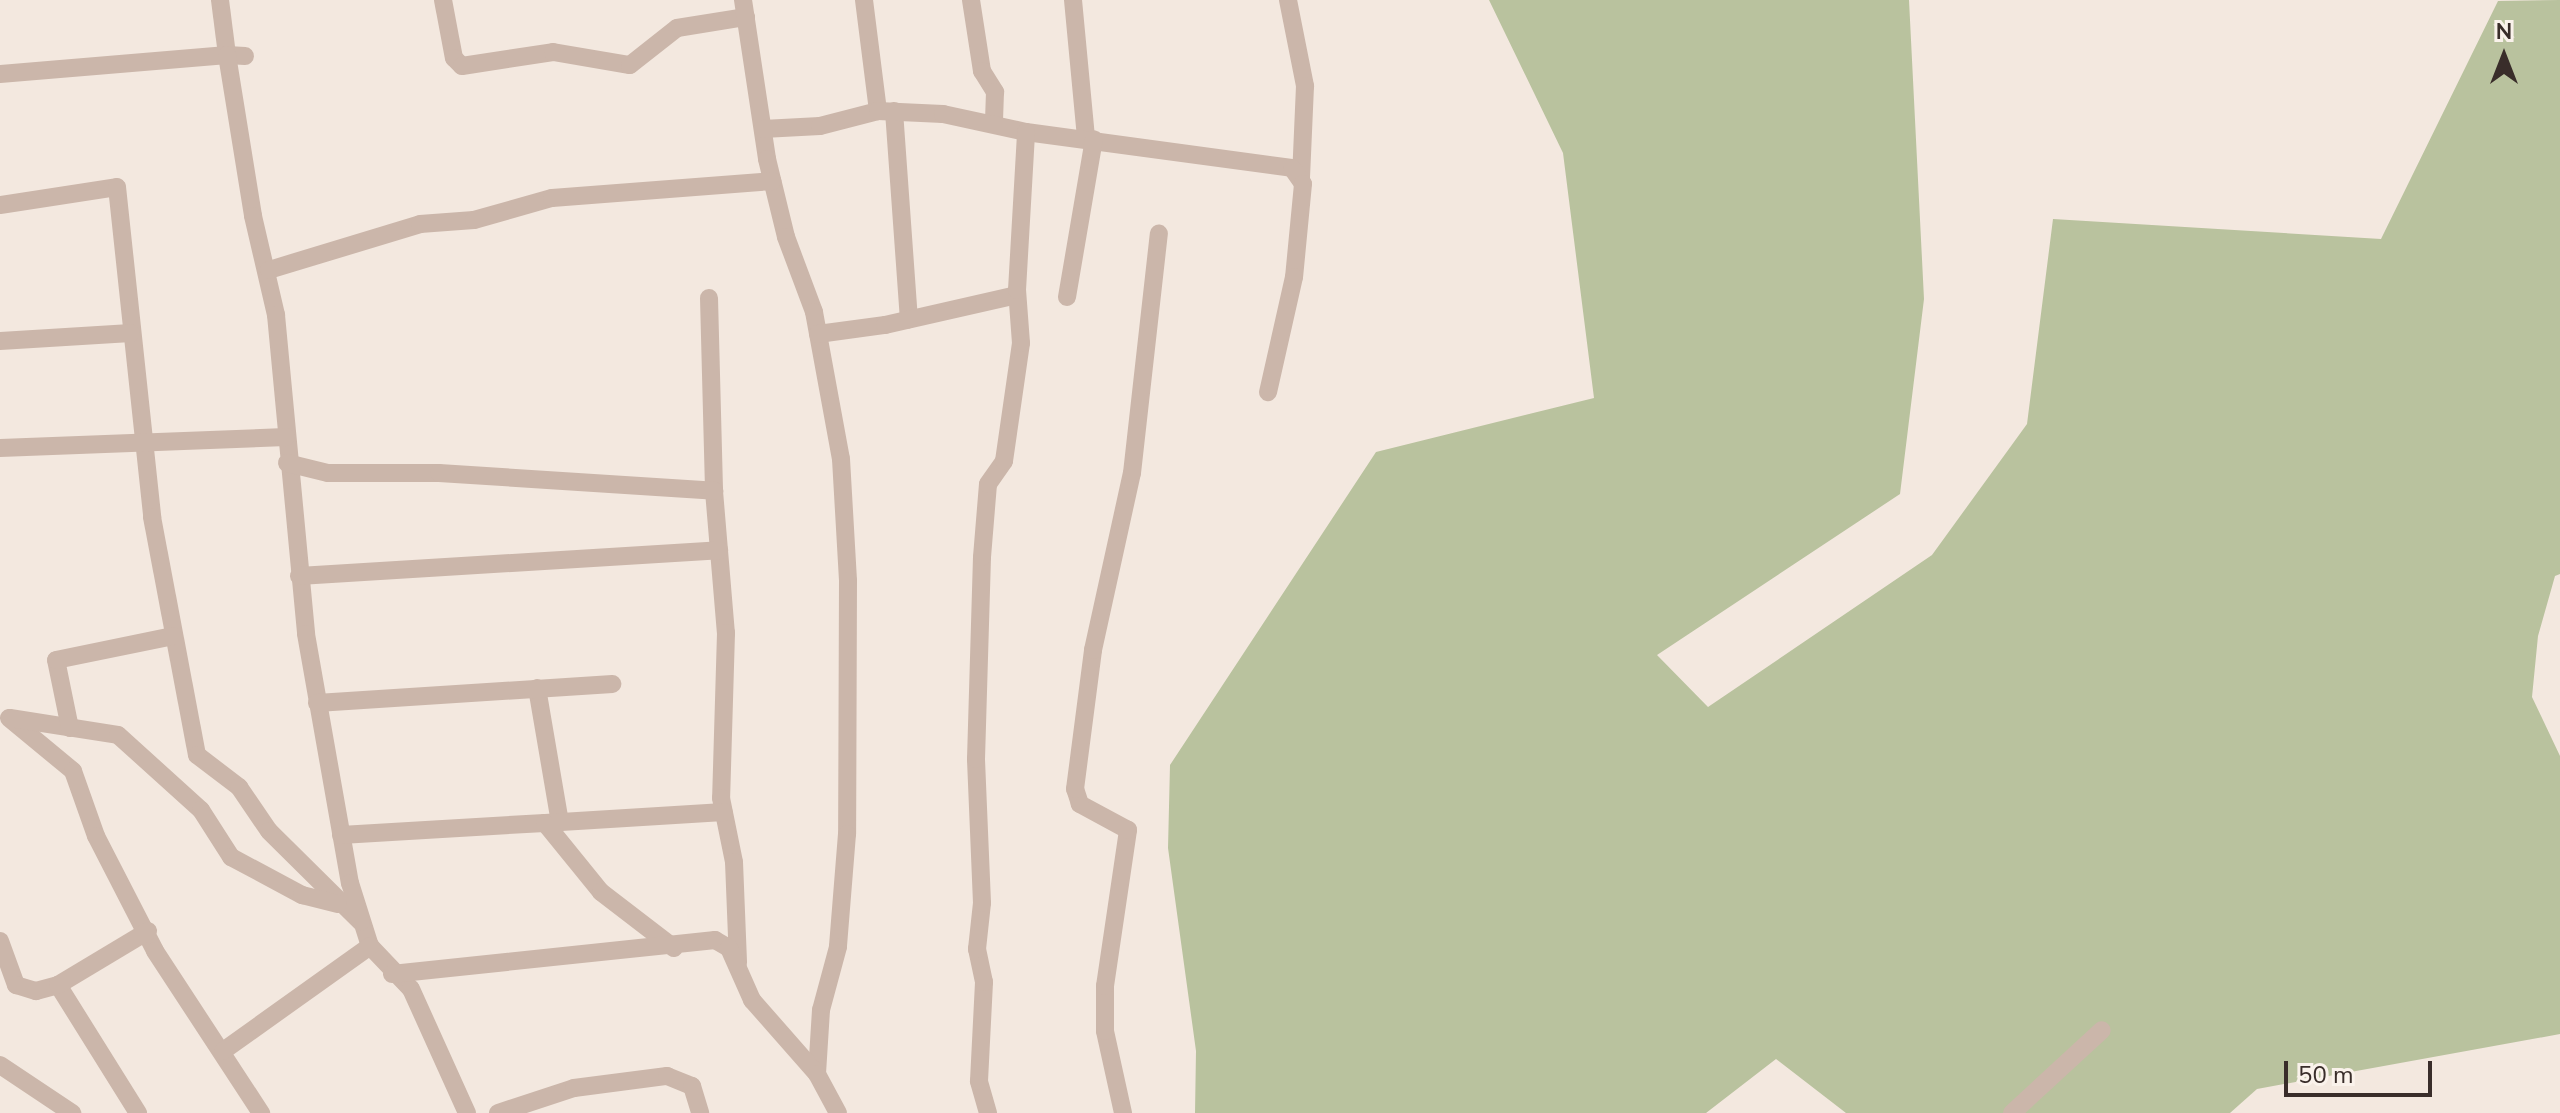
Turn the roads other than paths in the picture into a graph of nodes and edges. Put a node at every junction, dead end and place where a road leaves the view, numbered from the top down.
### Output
1 (220, 0) edge
2 (443, 0) edge
3 (864, 0) edge
4 (971, 0) edge
5 (1073, 0) edge
6 (1288, 0) edge
7 (744, 9) edge
8 (236, 56) junction
9 (0, 74) edge
10 (886, 111) junction
11 (994, 124) junction
12 (763, 129) junction
13 (1026, 132) junction
14 (1090, 138) junction
15 (1301, 178) junction
16 (772, 181) junction
17 (0, 205) edge
18 (1159, 234) dead end
19 (269, 270) junction
20 (1017, 295) junction
21 (1067, 297) dead end
22 (709, 298) dead end
23 (909, 319) junction
24 (131, 333) junction
25 (818, 334) junction
26 (0, 341) edge
27 (1268, 392) dead end
28 (286, 437) junction
29 (141, 439) junction
30 (0, 448) edge
31 (287, 463) junction
32 (714, 491) junction
33 (719, 550) junction
34 (299, 576) junction
35 (173, 636) junction
36 (612, 684) dead end
37 (537, 688) junction
38 (317, 703) junction
39 (5, 717) edge
40 (70, 728) junction
41 (724, 812) junction
42 (552, 823) junction
43 (341, 835) junction
44 (338, 904) junction
45 (361, 922) junction
46 (148, 931) junction
47 (0, 941) edge
48 (370, 946) junction
49 (674, 948) junction
50 (738, 963) junction
51 (392, 974) junction
52 (58, 985) junction
53 (2102, 1030) dead end
54 (223, 1051) junction
55 (0, 1065) edge
56 (817, 1074) junction
57 (840, 1110) edge
58 (72, 1113) edge
59 (138, 1113) edge
60 (261, 1113) edge
61 (467, 1113) edge
62 (498, 1113) edge
63 (700, 1113) edge
64 (988, 1113) edge
65 (1123, 1113) edge
66 (2012, 1113) edge

1 - 8 street
2 - 7 street
3 - 10 street
4 - 11 street
5 - 14 street
6 - 15 street
7 - 12 street
8 - 9 street
8 - 19 street
10 - 11 street
10 - 12 street
10 - 23 street
11 - 13 street
12 - 16 street
13 - 14 street
13 - 20 street
14 - 15 street
14 - 21 street
15 - 27 street
16 - 19 street
16 - 25 street
17 - 24 street
18 - 65 street
19 - 28 street
20 - 23 street
20 - 64 street
22 - 32 street
23 - 25 street
24 - 26 street
24 - 29 street
25 - 56 street
28 - 29 street
28 - 31 street
29 - 30 street
29 - 35 street
31 - 32 street
31 - 34 street
32 - 33 street
33 - 34 street
33 - 41 street
34 - 38 street
35 - 40 street
35 - 44 street
36 - 37 street
37 - 38 street
37 - 42 street
38 - 43 street
39 - 40 street
39 - 46 street
40 - 44 street
41 - 42 street
41 - 50 street
42 - 43 street
42 - 49 street
43 - 45 street
44 - 45 street
45 - 48 street
46 - 52 street
46 - 54 street
47 - 52 street
48 - 51 street
48 - 54 street
49 - 50 street
49 - 51 street
50 - 56 street
51 - 61 street
52 - 59 street
53 - 66 street
54 - 60 street
55 - 58 street
56 - 57 street
62 - 63 street

